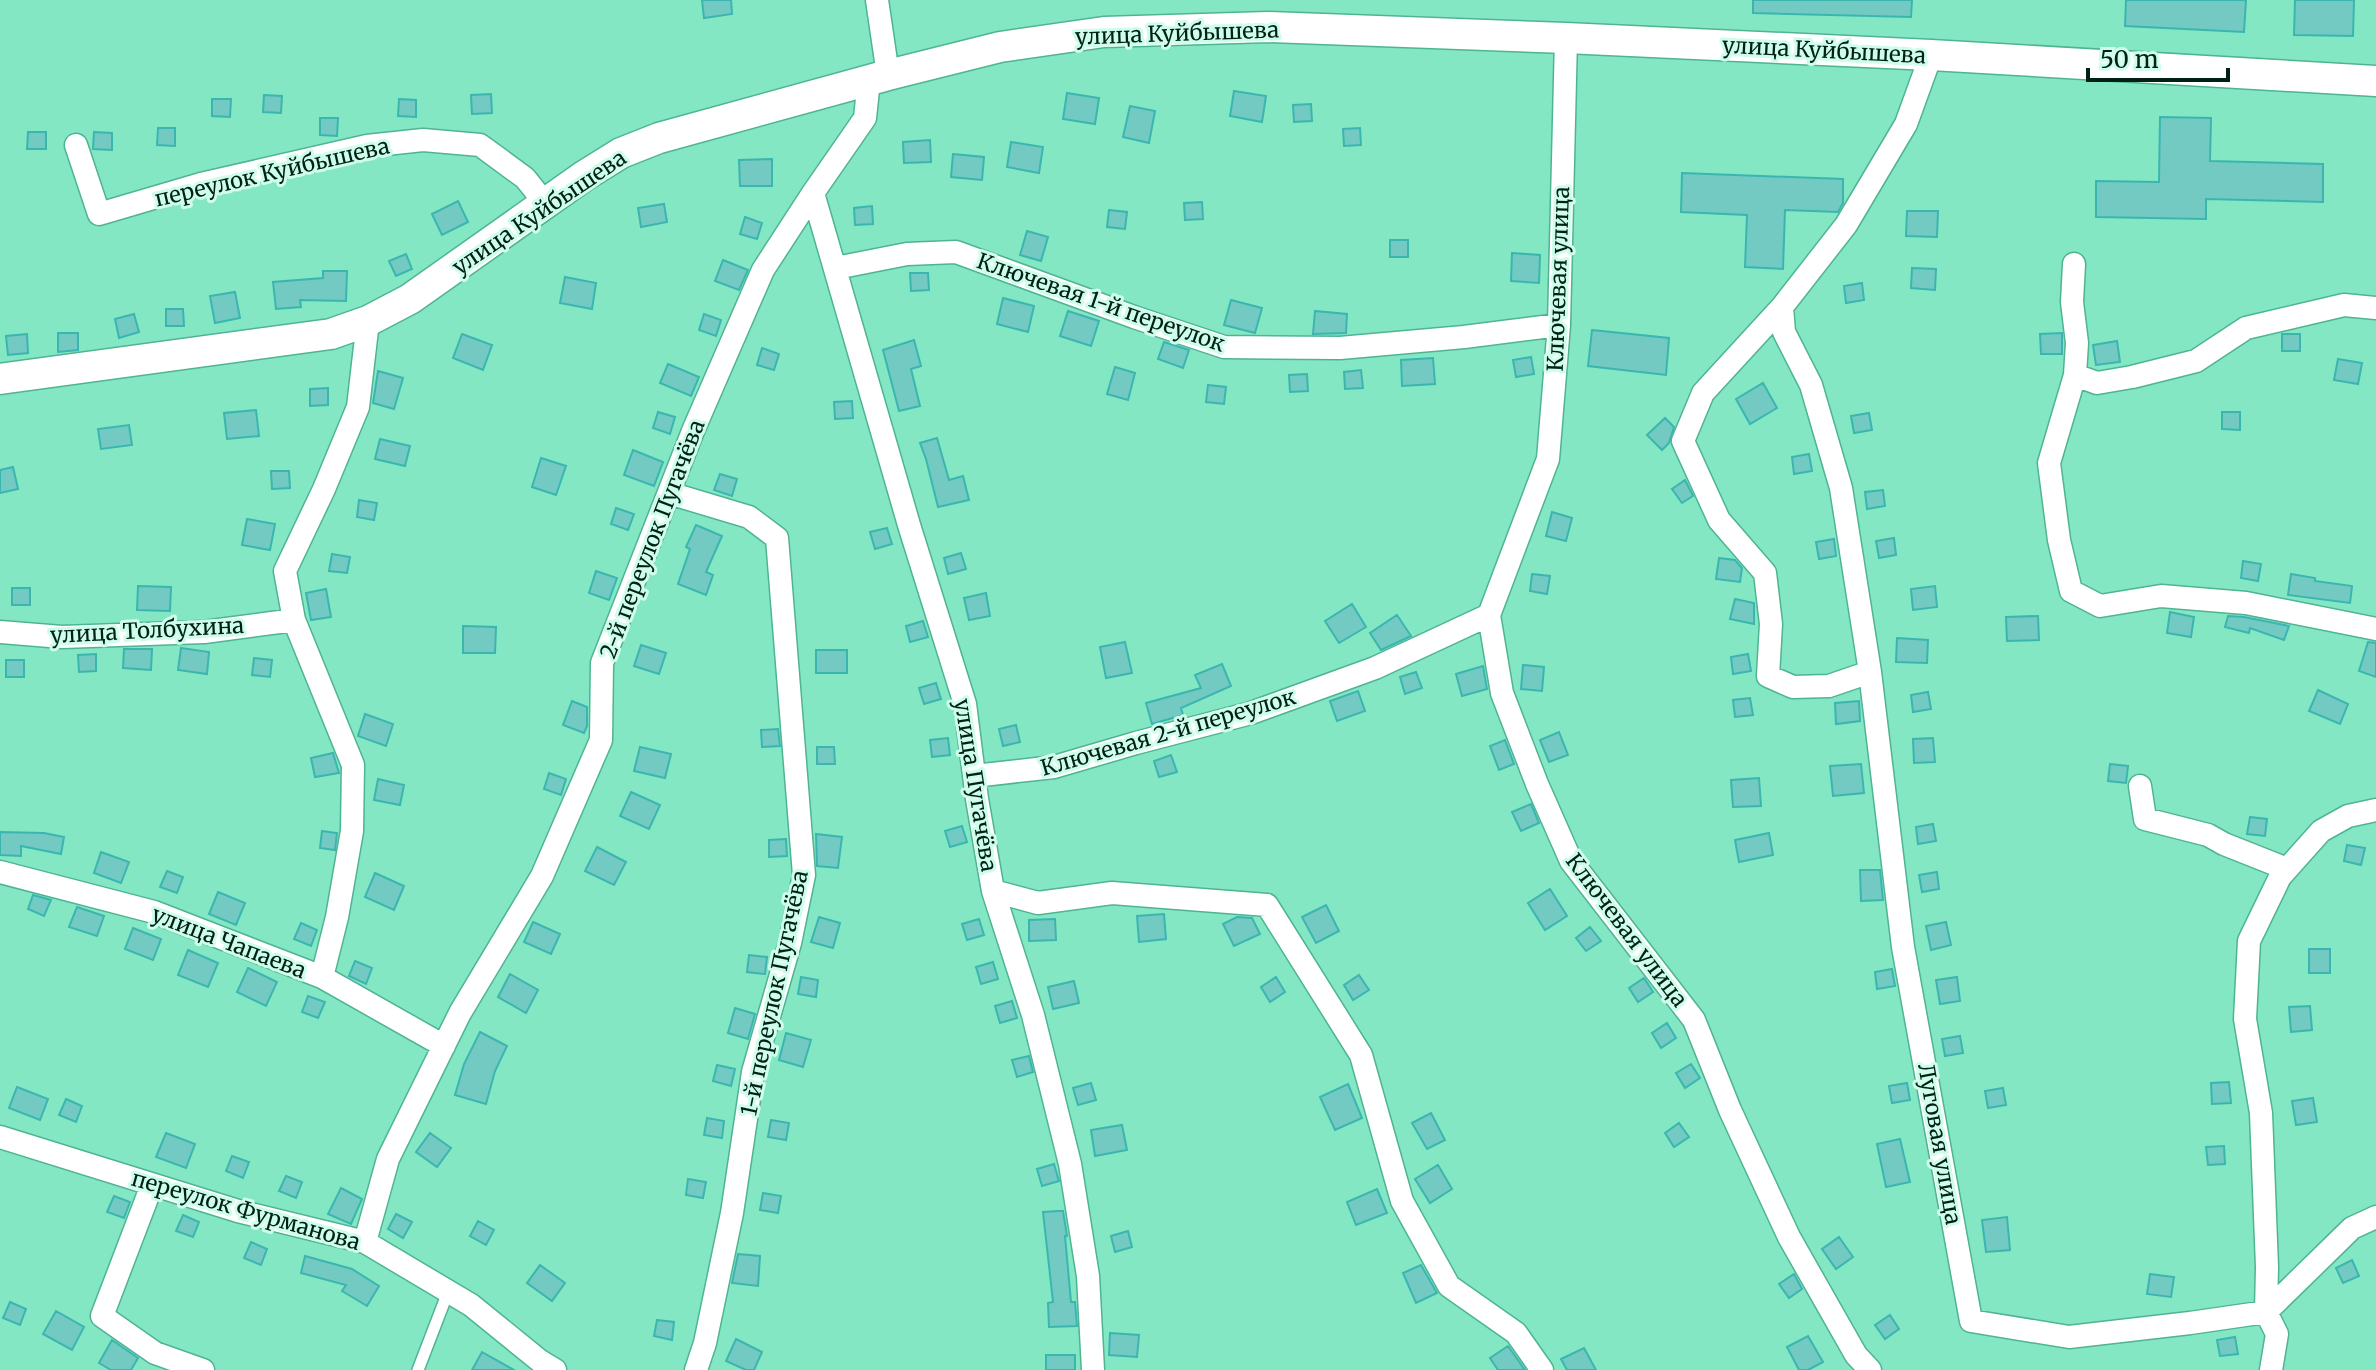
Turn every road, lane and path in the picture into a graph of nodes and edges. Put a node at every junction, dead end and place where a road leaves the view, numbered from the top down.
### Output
1 (877, 0) edge
2 (1566, 38) junction
3 (1931, 55) junction
4 (878, 78) junction
5 (2376, 81) edge
6 (76, 145) dead end
7 (813, 193) junction
8 (545, 203) junction
9 (2074, 264) dead end
10 (836, 268) junction
11 (1782, 307) junction
12 (2376, 308) edge
13 (368, 321) junction
14 (1559, 325) junction
15 (2075, 375) junction
16 (0, 379) edge
17 (669, 493) junction
18 (1489, 615) junction
19 (294, 620) junction
20 (2376, 629) edge
21 (0, 632) edge
22 (1870, 672) junction
23 (974, 776) junction
24 (2140, 786) dead end
25 (2376, 810) edge
26 (2287, 869) junction
27 (0, 872) edge
28 (993, 891) junction
29 (322, 977) junction
30 (444, 1046) junction
31 (0, 1137) edge
32 (152, 1185) junction
33 (2376, 1217) edge
34 (365, 1242) junction
35 (448, 1292) junction
36 (2266, 1312) junction
37 (203, 1370) edge
38 (418, 1370) edge
39 (555, 1370) edge
40 (696, 1370) edge
41 (1093, 1370) edge
42 (1542, 1370) edge
43 (1870, 1370) edge
44 (2271, 1370) edge

1 - 4 street
2 - 3 main road, улица Куйбышева
2 - 4 main road, улица Куйбышева
2 - 14 street, Ключевая улица
3 - 5 main road, улица Куйбышева
3 - 11 street
4 - 7 street
4 - 8 main road, улица Куйбышева
6 - 8 street, переулок Куйбышева
7 - 10 street, улица Пугачёва
7 - 17 street, 2-й переулок Пугачёва
8 - 13 main road, улица Куйбышева
9 - 15 street
10 - 14 street, Ключевая 1-й переулок
10 - 23 street, улица Пугачёва
11 - 22 street, Луговая улица
11 - 22 street
12 - 15 street
13 - 16 main road, улица Куйбышева
13 - 19 street
14 - 18 street, Ключевая улица
15 - 20 street
17 - 30 street, 2-й переулок Пугачёва
17 - 40 street, 1-й переулок Пугачёва
18 - 23 street, Ключевая 2-й переулок
18 - 43 street, Ключевая улица
19 - 21 street, улица Толбухина
19 - 29 street
22 - 36 street, Луговая улица
23 - 28 street, улица Пугачёва
24 - 26 street
25 - 26 street
26 - 36 street
27 - 29 street, улица Чапаева
28 - 41 street, улица Пугачёва
28 - 42 street
29 - 30 street, улица Чапаева
30 - 34 street, 2-й переулок Пугачёва
31 - 32 street, переулок Фурманова
32 - 34 street, переулок Фурманова
32 - 37 street
33 - 36 street
34 - 35 street, переулок Фурманова
35 - 38 lane
35 - 39 street, переулок Фурманова
36 - 44 street

